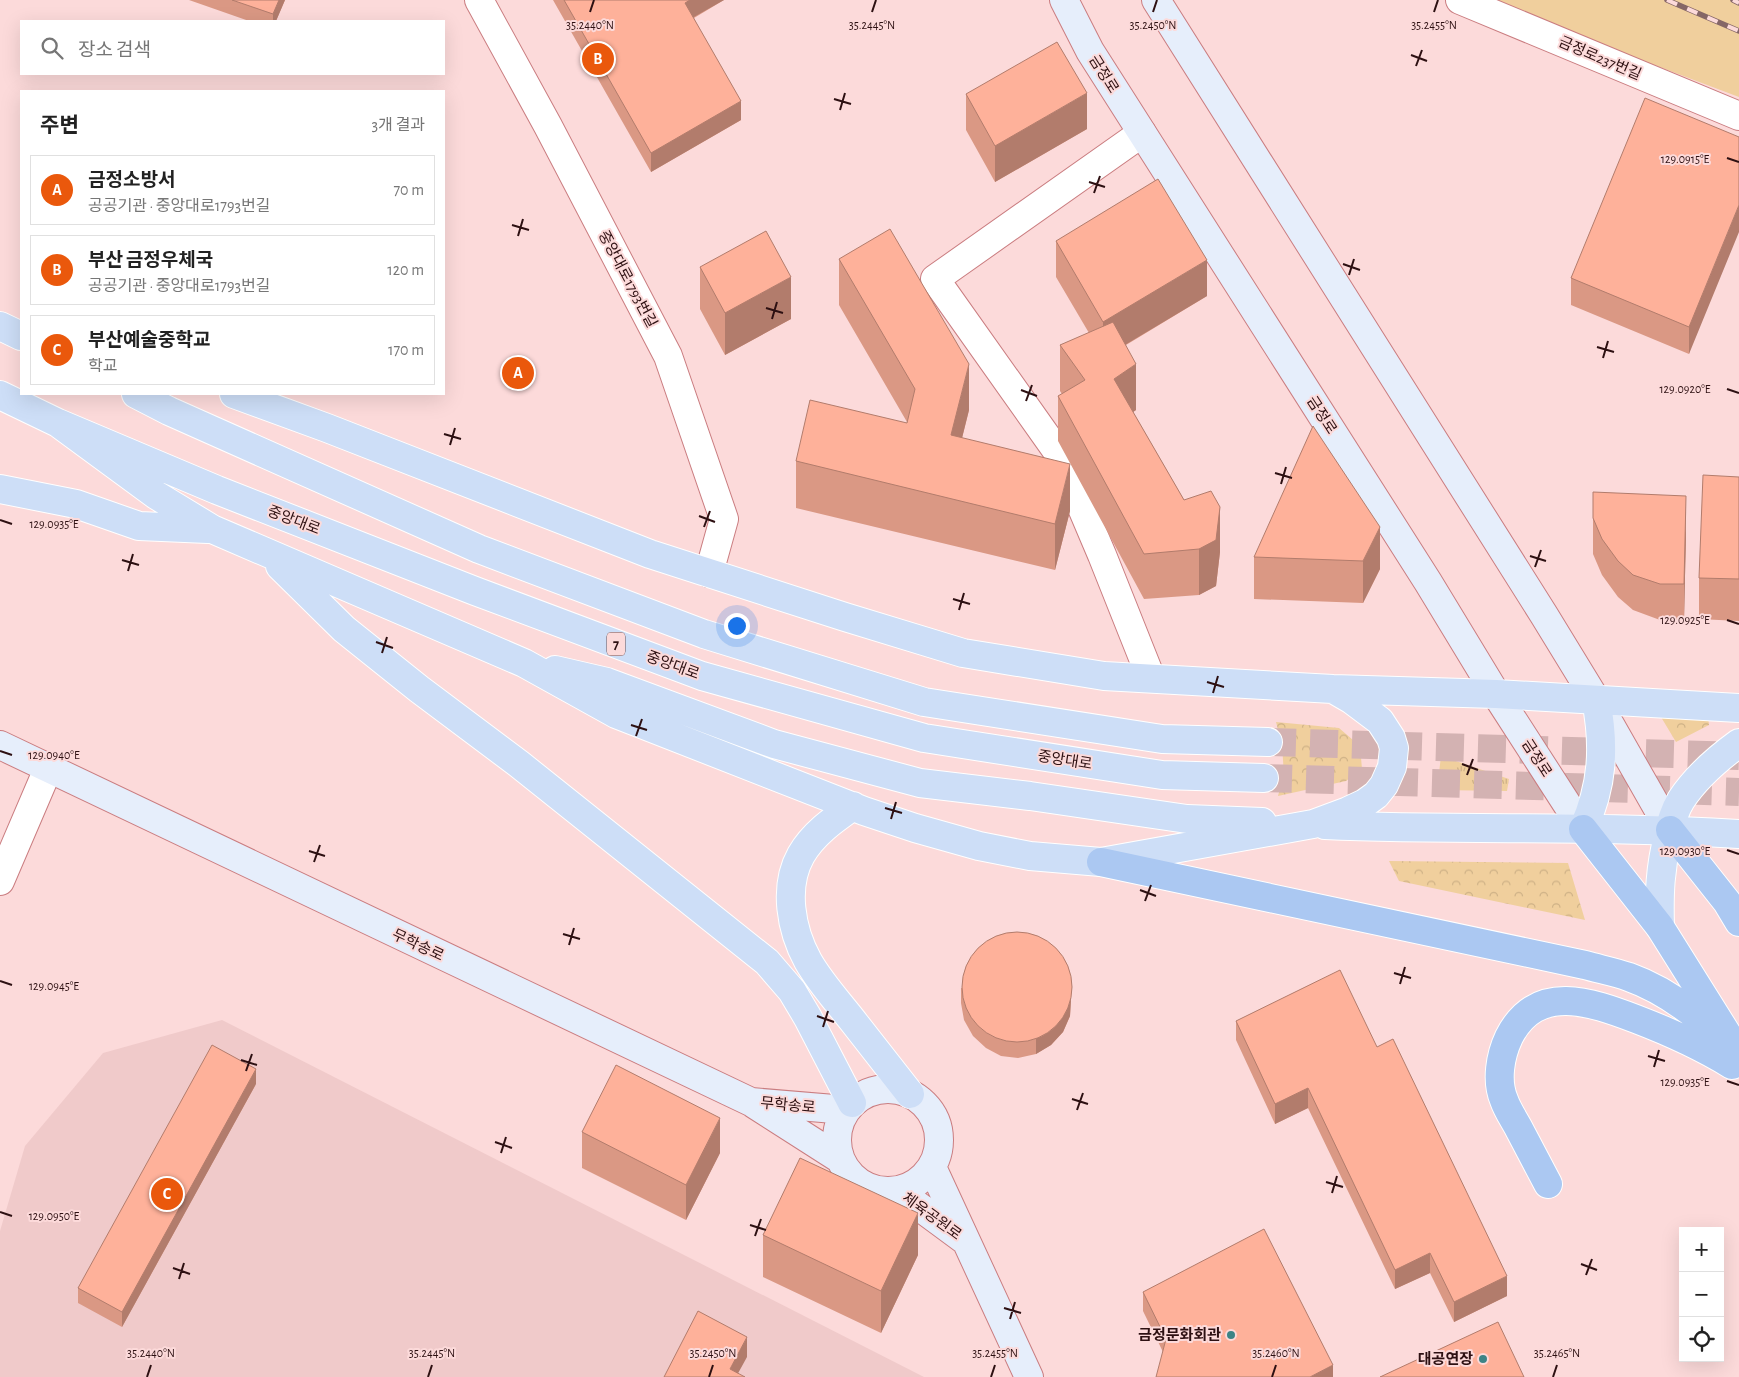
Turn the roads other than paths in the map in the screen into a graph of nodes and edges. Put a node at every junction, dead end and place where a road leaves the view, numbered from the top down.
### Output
1 (479, 0) edge
2 (1064, 0) edge
3 (1156, 0) edge
4 (1460, 0) edge
5 (1739, 116) edge
6 (1142, 133) junction
7 (0, 326) edge
8 (20, 336) edge
9 (0, 395) edge
10 (138, 395) edge
11 (237, 395) edge
12 (58, 423) junction
13 (0, 489) edge
14 (212, 530) junction
15 (268, 554) junction
16 (709, 573) junction
17 (524, 663) junction
18 (1151, 678) junction
19 (1333, 689) junction
20 (1496, 694) junction
21 (1596, 700) junction
22 (1739, 708) edge
23 (1268, 742) tunnel mouth
24 (1739, 743) edge
25 (0, 746) edge
26 (48, 769) junction
27 (1264, 778) tunnel mouth
28 (853, 806) junction
29 (1313, 824) junction
30 (1583, 829) junction
31 (1670, 830) junction
32 (1739, 834) edge
33 (1101, 862) junction
34 (0, 881) edge
35 (1739, 922) edge
36 (1660, 928) junction
37 (1739, 1053) edge
38 (1739, 1060) edge
39 (1739, 1070) edge
40 (910, 1094) junction
41 (751, 1102) junction
42 (849, 1107) junction
43 (840, 1159) junction
44 (932, 1167) junction
45 (1548, 1184) dead end
46 (898, 1191) junction
47 (966, 1241) junction
48 (1029, 1377) edge

1 - 16 street, 중앙대로1793번길
2 - 6 main road, 금정로
3 - 21 main road
4 - 5 street, 금정로237번길
6 - 18 street
6 - 20 main road, 금정로
7 - 8 main road
9 - 12 main road, 중앙대로 / 7
10 - 23 main road
11 - 16 main road
12 - 14 main road
12 - 27 main road, 중앙대로 / 7
13 - 14 main road
14 - 15 main road
15 - 17 main road
15 - 42 main road
16 - 18 main road
17 - 28 main road
17 - 29 main road
18 - 19 main road
19 - 20 main road
19 - 29 main road
20 - 21 main road
20 - 30 main road, 금정로
21 - 22 main road
21 - 30 main road
21 - 31 main road
24 - 31 main road
25 - 26 main road, 무학송로
26 - 34 street
26 - 41 main road, 무학송로
28 - 33 main road
28 - 40 main road
29 - 30 main road
29 - 33 main road
30 - 31 main road
30 - 36 highway
31 - 32 main road
31 - 35 highway
31 - 36 main road
33 - 38 highway
36 - 37 highway
39 - 45 highway
40 - 42 main road
40 - 44 main road
41 - 42 main road, 무학송로
41 - 43 main road
42 - 43 main road
43 - 46 main road
44 - 46 main road
44 - 47 main road, 체육공원로
46 - 47 main road, 체육공원로
47 - 48 main road, 체육공원로

